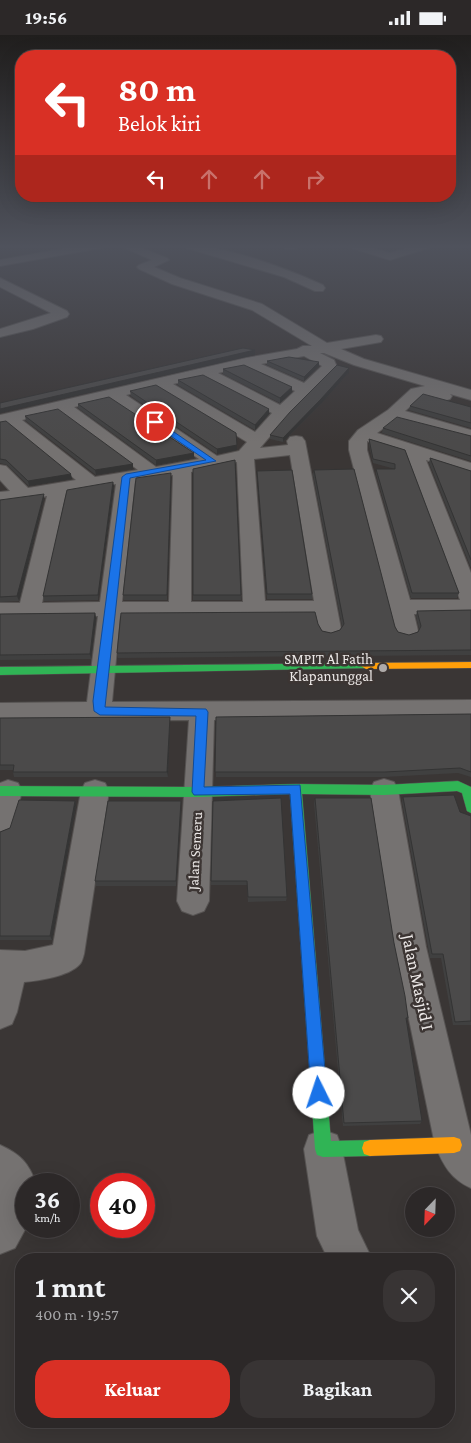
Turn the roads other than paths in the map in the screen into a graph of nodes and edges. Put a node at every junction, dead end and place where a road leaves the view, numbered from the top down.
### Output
1 (56, 311) edge
2 (263, 311) edge
3 (0, 333) edge
4 (376, 339) dead end
5 (300, 347) junction
6 (325, 348) junction
7 (246, 362) junction
8 (205, 372) junction
9 (159, 382) junction
10 (306, 390) junction
11 (112, 393) junction
12 (471, 395) edge
13 (471, 404) edge
14 (61, 405) junction
15 (282, 412) junction
16 (394, 413) junction
17 (5, 419) edge
18 (364, 434) junction
19 (471, 435) edge
20 (250, 447) junction
21 (413, 450) junction
22 (213, 461) junction
23 (182, 468) junction
24 (471, 469) edge
25 (0, 470) edge
26 (152, 473) junction
27 (126, 477) junction
28 (90, 482) junction
29 (58, 487) junction
30 (23, 493) junction
31 (0, 498) edge
32 (471, 601) edge
33 (401, 607) junction
34 (471, 607) edge
35 (0, 609) edge
36 (30, 609) junction
37 (110, 609) junction
38 (180, 609) junction
39 (254, 609) junction
40 (408, 631) dead end
41 (471, 665) edge
42 (0, 671) edge
43 (101, 691) junction
44 (471, 709) edge
45 (0, 712) edge
46 (202, 712) junction
47 (296, 789) junction
48 (384, 789) junction
49 (4, 791) edge
50 (95, 791) junction
51 (198, 792) junction
52 (471, 808) edge
53 (0, 825) edge
54 (193, 901) dead end
55 (6, 966) edge
56 (0, 1013) edge
57 (323, 1149) junction
58 (462, 1157) edge
59 (0, 1165) edge
60 (0, 1233) edge
61 (348, 1253) edge

1 - 3 street
2 - 6 street
4 - 6 street
5 - 6 street
5 - 7 street
5 - 10 street
6 - 12 street
7 - 8 street
7 - 10 street
8 - 9 street
8 - 15 street
9 - 11 street
9 - 20 street
10 - 15 street
11 - 14 street
11 - 22 street
13 - 16 street
14 - 17 street
14 - 26 street
15 - 20 street
16 - 18 street
16 - 19 street
17 - 28 street
18 - 21 street
18 - 33 street
20 - 22 street
20 - 39 street
20 - 39 street
21 - 24 street
21 - 32 street
22 - 23 street
23 - 26 street
23 - 38 street
25 - 30 street
26 - 27 street
27 - 28 street
27 - 37 street
28 - 29 street
29 - 30 street
29 - 36 street
30 - 31 street
33 - 34 street
33 - 40 street
35 - 36 street
36 - 37 street
37 - 38 street
37 - 43 street
38 - 39 street
41 - 43 street
42 - 43 street
43 - 45 street
43 - 46 street
44 - 46 street
46 - 51 street, Jalan Semeru
47 - 48 street
47 - 51 street
47 - 57 street
48 - 52 street
48 - 58 street, Jalan Masjid I
49 - 50 street
49 - 53 street
50 - 51 street
50 - 55 street
51 - 54 street, Jalan Semeru
55 - 56 street
57 - 58 street
57 - 61 street
59 - 60 street

